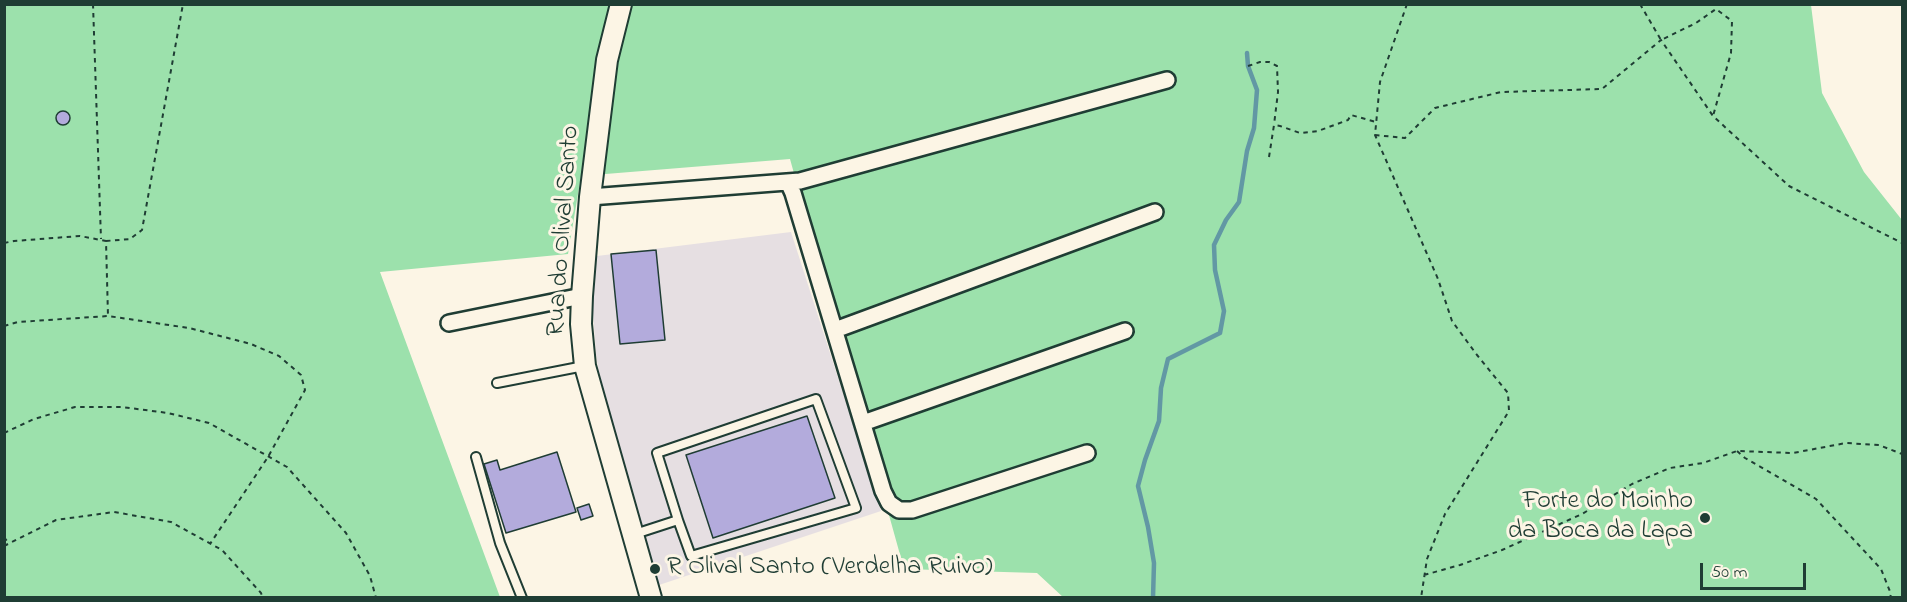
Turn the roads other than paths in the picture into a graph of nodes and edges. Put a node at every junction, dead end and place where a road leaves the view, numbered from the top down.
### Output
1 (621, 4) edge
2 (1167, 80) dead end
3 (788, 182) junction
4 (590, 196) junction
5 (1155, 212) dead end
6 (582, 296) junction
7 (449, 322) dead end
8 (835, 330) junction
9 (1125, 331) dead end
10 (585, 366) junction
11 (497, 383) dead end
12 (863, 423) junction
13 (1087, 453) dead end
14 (477, 457) dead end
15 (678, 520) junction
16 (634, 535) junction
17 (522, 597) edge
18 (651, 597) edge

1 - 4 street, Rua do Olival Santo
2 - 3 street
3 - 4 street
3 - 8 street
4 - 6 street, Rua do Olival Santo
5 - 8 street
6 - 7 street
6 - 10 street, Rua do Olival Santo
8 - 12 street
9 - 12 street
10 - 11 lane
10 - 16 street, Rua do Olival Santo
12 - 13 street
14 - 17 lane
15 - 15 lane
15 - 16 lane
16 - 18 street, Rua do Olival Santo

